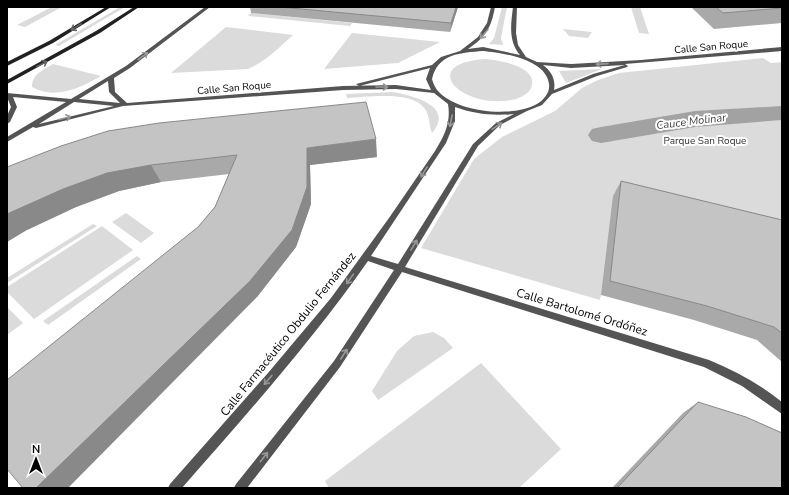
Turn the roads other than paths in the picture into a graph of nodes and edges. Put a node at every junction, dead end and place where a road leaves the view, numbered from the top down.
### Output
1 (109, 7) edge
2 (137, 7) edge
3 (208, 7) edge
4 (493, 7) edge
5 (515, 7) edge
6 (782, 49) edge
7 (462, 52) junction
8 (526, 58) junction
9 (641, 62) junction
10 (536, 63) junction
11 (7, 64) edge
12 (433, 66) junction
13 (111, 78) junction
14 (7, 82) edge
15 (343, 88) junction
16 (436, 92) junction
17 (551, 93) junction
18 (8, 95) edge
19 (74, 100) junction
20 (451, 103) junction
21 (126, 105) junction
22 (524, 111) junction
23 (7, 122) edge
24 (27, 128) junction
25 (7, 140) edge
26 (366, 257) junction
27 (400, 268) junction
28 (782, 409) edge
29 (174, 488) edge
30 (240, 488) edge

1 -> 11 main road
14 -> 2 main road
13 -> 3 street
4 -> 7 street
5 - 8 street
6 - 9 street, Calle San Roque
7 - 8 street
7 - 12 street, Calle San Roque
8 - 10 street
9 -> 10 street, Calle San Roque
9 - 17 street, Calle San Roque
10 - 17 street
12 - 15 street, Calle San Roque
12 - 16 street
13 - 19 street
13 - 21 street
15 -> 16 street, Calle San Roque
15 - 21 street, Calle San Roque
16 - 20 street
17 - 22 street, Calle San Roque
18 - 19 street, Calle San Roque
18 - 23 street
19 - 21 street, Calle San Roque
19 - 24 street
20 - 22 street
20 -> 26 street, Calle Farmacéutico Obdulio Fernández
24 -> 21 street, Calle San Roque
27 -> 22 street
24 - 25 street
26 - 27 street, Calle Bartolomé Ordóñez
26 -> 29 street, Calle Farmacéutico Obdulio Fernández
27 - 28 street, Calle Bartolomé Ordóñez
30 -> 27 street

